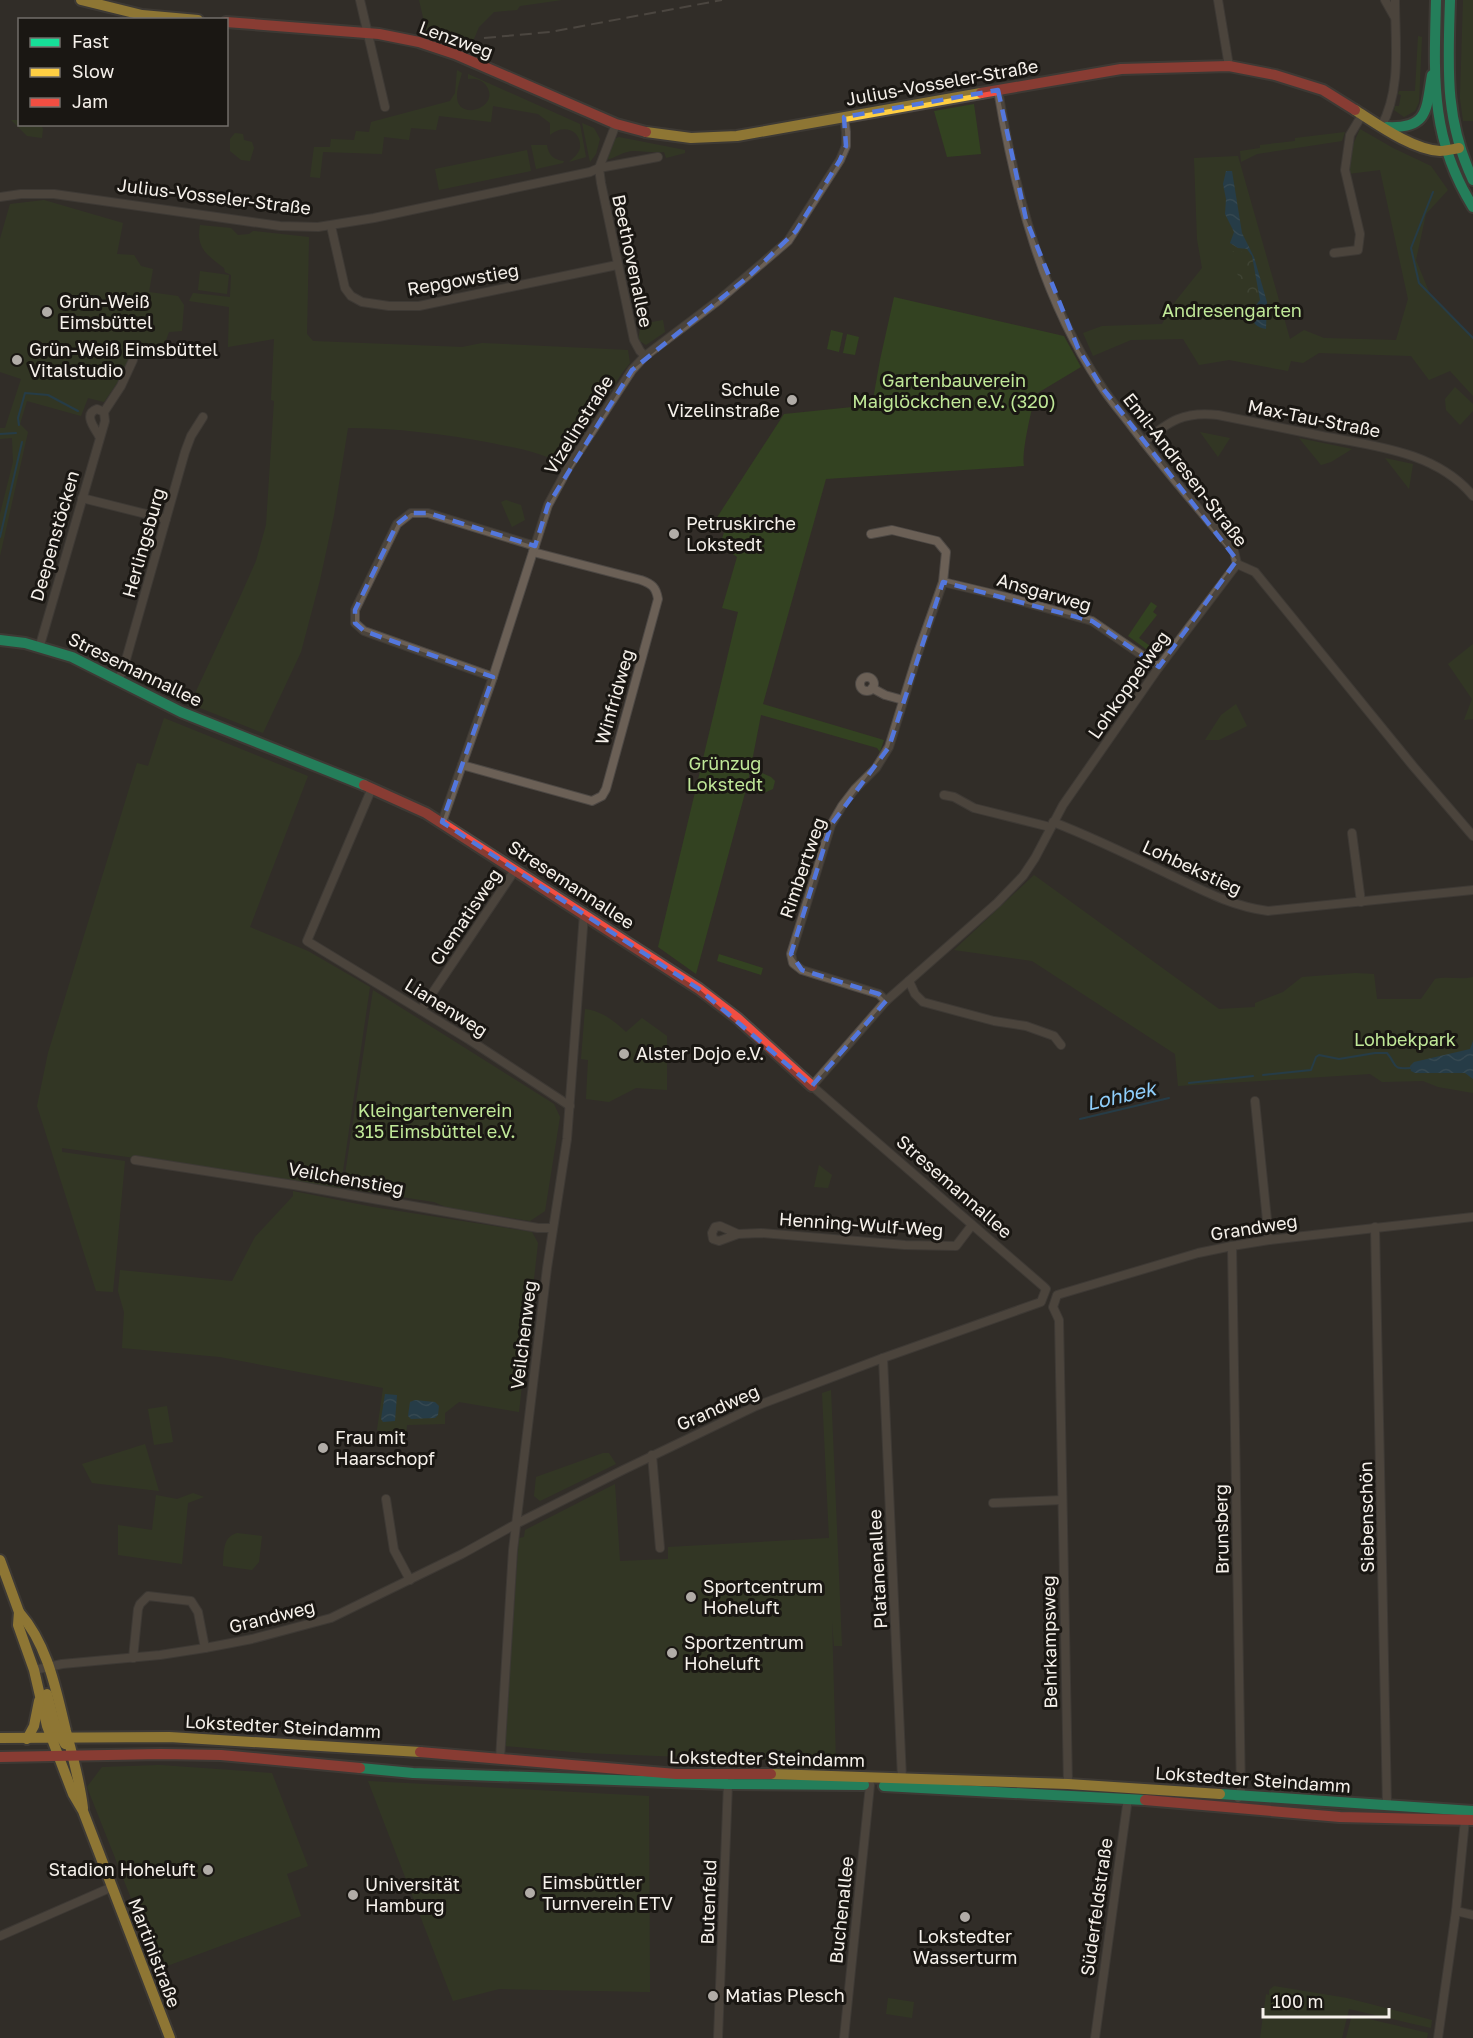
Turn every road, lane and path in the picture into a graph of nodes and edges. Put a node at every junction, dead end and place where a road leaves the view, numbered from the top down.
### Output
1 (81, 0) edge
2 (360, 0) edge
3 (1218, 0) edge
4 (1385, 0) edge
5 (1395, 0) edge
6 (1436, 0) edge
7 (1450, 0) edge
8 (1395, 17) junction
9 (176, 18) edge
10 (228, 22) edge
11 (368, 33) junction
12 (1229, 66) junction
13 (1434, 68) junction
14 (998, 90) junction
15 (386, 107) dead end
16 (1362, 115) junction
17 (844, 117) junction
18 (616, 124) junction
19 (1381, 127) junction
20 (663, 135) joint
21 (1459, 148) junction
22 (1446, 151) junction
23 (658, 157) dead end
24 (599, 168) junction
25 (1473, 180) edge
26 (0, 197) edge
27 (1473, 207) edge
28 (331, 226) junction
29 (1334, 253) dead end
30 (617, 265) junction
31 (645, 356) junction
32 (133, 360) dead end
33 (104, 412) junction
34 (203, 417) dead end
35 (99, 436) junction
36 (1144, 442) junction
37 (1473, 496) edge
38 (82, 498) junction
39 (166, 519) junction
40 (871, 534) dead end
41 (534, 549) junction
42 (1237, 564) junction
43 (943, 582) junction
44 (0, 640) edge
45 (40, 645) junction
46 (1159, 667) junction
47 (494, 677) junction
48 (118, 680) junction
49 (873, 688) dead end
50 (903, 700) junction
51 (462, 765) junction
52 (372, 788) junction
53 (944, 795) dead end
54 (442, 822) junction
55 (1052, 824) junction
56 (1352, 833) dead end
57 (1473, 836) edge
58 (515, 870) junction
59 (1473, 890) edge
60 (1361, 902) junction
61 (584, 914) junction
62 (909, 981) junction
63 (886, 1001) junction
64 (422, 1010) junction
65 (1061, 1045) dead end
66 (812, 1086) junction
67 (1255, 1101) dead end
68 (570, 1106) junction
69 (135, 1160) dead end
70 (1473, 1217) edge
71 (972, 1225) junction
72 (1375, 1227) junction
73 (552, 1228) junction
74 (738, 1234) dead end
75 (1269, 1240) junction
76 (1232, 1246) junction
77 (1046, 1290) joint
78 (1053, 1306) joint
79 (883, 1358) junction
80 (652, 1455) junction
81 (387, 1499) dead end
82 (1062, 1500) junction
83 (993, 1503) dead end
84 (516, 1524) junction
85 (660, 1548) dead end
86 (0, 1560) edge
87 (410, 1580) junction
88 (19, 1612) junction
89 (205, 1648) junction
90 (134, 1658) junction
91 (48, 1667) junction
92 (34, 1670) junction
93 (39, 1692) junction
94 (0, 1738) edge
95 (27, 1739) junction
96 (63, 1747) junction
97 (0, 1757) edge
98 (500, 1759) junction
99 (741, 1773) junction
100 (902, 1779) junction
101 (729, 1784) junction
102 (1068, 1784) junction
103 (870, 1785) junction
104 (1142, 1788) junction
105 (1241, 1795) junction
106 (1127, 1799) junction
107 (1229, 1806) junction
108 (1387, 1806) junction
109 (1473, 1811) edge
110 (1469, 1820) edge
111 (112, 1887) junction
112 (1456, 1911) junction
113 (1473, 1915) edge
114 (0, 1936) edge
115 (170, 2038) edge
116 (718, 2038) edge
117 (844, 2038) edge
118 (1095, 2038) edge
119 (1438, 2038) edge

1 - 9 main road
2 - 11 street
3 - 12 street
4 - 8 street
5 - 8 street
6 - 13 main road
7 - 21 main road
8 - 19 street
10 - 11 main road, Lenzweg
11 - 15 street
11 - 18 main road, Lenzweg
12 - 14 main road, Julius-Vosseler-Straße
12 - 16 main road, Julius-Vosseler-Straße
13 - 19 main road
13 - 22 main road
14 - 17 main road, Julius-Vosseler-Straße
14 - 36 street, Emil-Andresen-Straße
16 - 19 main road, Julius-Vosseler-Straße
16 - 29 street
17 - 20 main road, Julius-Vosseler-Straße
17 - 31 street, Vizelinstraße
18 - 20 main road, Lenzweg
18 - 24 street
19 - 22 main road, Julius-Vosseler-Straße
21 - 22 main road, Julius-Vosseler-Straße
21 - 25 main road
22 - 27 main road
23 - 24 street, Julius-Vosseler-Straße
24 - 28 street, Julius-Vosseler-Straße
24 - 30 street, Beethovenallee
26 - 28 street, Julius-Vosseler-Straße
28 - 30 street, Repgowstieg
30 - 31 street, Beethovenallee
31 - 41 street, Vizelinstraße
32 - 33 street, Deepenstöcken
33 - 35 street, Deepenstöcken
33 - 35 street, Deepenstöcken
34 - 39 street, Herlingsburg
35 - 38 street, Deepenstöcken
36 - 37 street, Max-Tau-Straße
36 - 42 street, Emil-Andresen-Straße
38 - 39 street
38 - 45 street, Deepenstöcken
39 - 48 street, Herlingsburg
40 - 43 street, Rimbertweg
41 - 47 street, Vizelinstraße
41 - 47 street
41 - 51 street, Winfridweg
42 - 46 street, Lohkoppelweg
42 - 57 street, Emil-Andresen-Straße
43 - 46 street, Ansgarweg
43 - 50 street, Rimbertweg
44 - 45 main road, Stresemannallee
45 - 48 main road, Stresemannallee
46 - 55 street, Lohkoppelweg
47 - 51 street, Vizelinstraße
48 - 52 main road, Stresemannallee
49 - 50 street
50 - 63 street, Rimbertweg
51 - 54 street, Vizelinstraße
52 - 54 main road, Stresemannallee
52 - 64 street, Lianenweg
53 - 55 street
54 - 58 main road, Stresemannallee
55 - 60 street, Lohbekstieg
55 - 62 street, Lohkoppelweg
56 - 60 street
58 - 61 main road, Stresemannallee
58 - 64 street, Clematisweg
59 - 60 street, Lohbekstieg
61 - 66 main road, Stresemannallee
61 - 68 street, Veilchenweg
62 - 63 street, Lohkoppelweg
62 - 65 street
63 - 66 street, Lohkoppelweg
64 - 68 street, Lianenweg
66 - 71 street, Stresemannallee
67 - 75 street
68 - 73 street, Veilchenweg
69 - 73 street, Veilchenstieg
70 - 72 street, Grandweg
71 - 74 street, Henning-Wulf-Weg
71 - 77 street, Stresemannallee
72 - 75 street, Grandweg
72 - 108 street, Siebenschön
73 - 84 street, Veilchenweg
75 - 76 street, Grandweg
76 - 78 street, Grandweg
76 - 105 street, Brunsberg
77 - 79 street, Grandweg
78 - 82 street, Behrkampsweg
79 - 80 street, Grandweg
79 - 100 street, Platanenallee
80 - 84 street, Grandweg
80 - 85 street
81 - 87 street
82 - 83 street
82 - 102 street, Behrkampsweg
84 - 87 street, Grandweg
84 - 98 street, Veilchenweg
86 - 88 main road
87 - 89 street, Grandweg
88 - 91 main road
88 - 92 main road
89 - 90 street, Grandweg
89 - 90 street
90 - 91 street, Grandweg
91 - 92 street, Grandweg
91 - 96 main road
92 - 93 main road
92 - 96 main road
93 - 95 main road
93 - 96 main road
94 - 95 main road
95 - 96 main road
96 - 97 main road
96 - 98 main road, Lokstedter Steindamm
96 - 101 main road, Lokstedter Steindamm
96 - 111 main road, Martinistraße
98 - 99 main road, Lokstedter Steindamm
99 - 100 main road, Lokstedter Steindamm
99 - 101 street
100 - 102 main road, Lokstedter Steindamm
101 - 103 main road, Lokstedter Steindamm
101 - 116 street, Butenfeld
102 - 104 main road, Lokstedter Steindamm
103 - 106 main road, Lokstedter Steindamm
103 - 117 street, Buchenallee
104 - 105 main road, Lokstedter Steindamm
104 - 106 street
105 - 107 street
105 - 108 main road, Lokstedter Steindamm
106 - 107 main road, Lokstedter Steindamm
106 - 118 street, Süderfeldstraße
107 - 110 main road, Lokstedter Steindamm
108 - 109 main road, Lokstedter Steindamm
110 - 112 street
111 - 114 street
111 - 115 main road, Martinistraße
112 - 113 street
112 - 119 street

